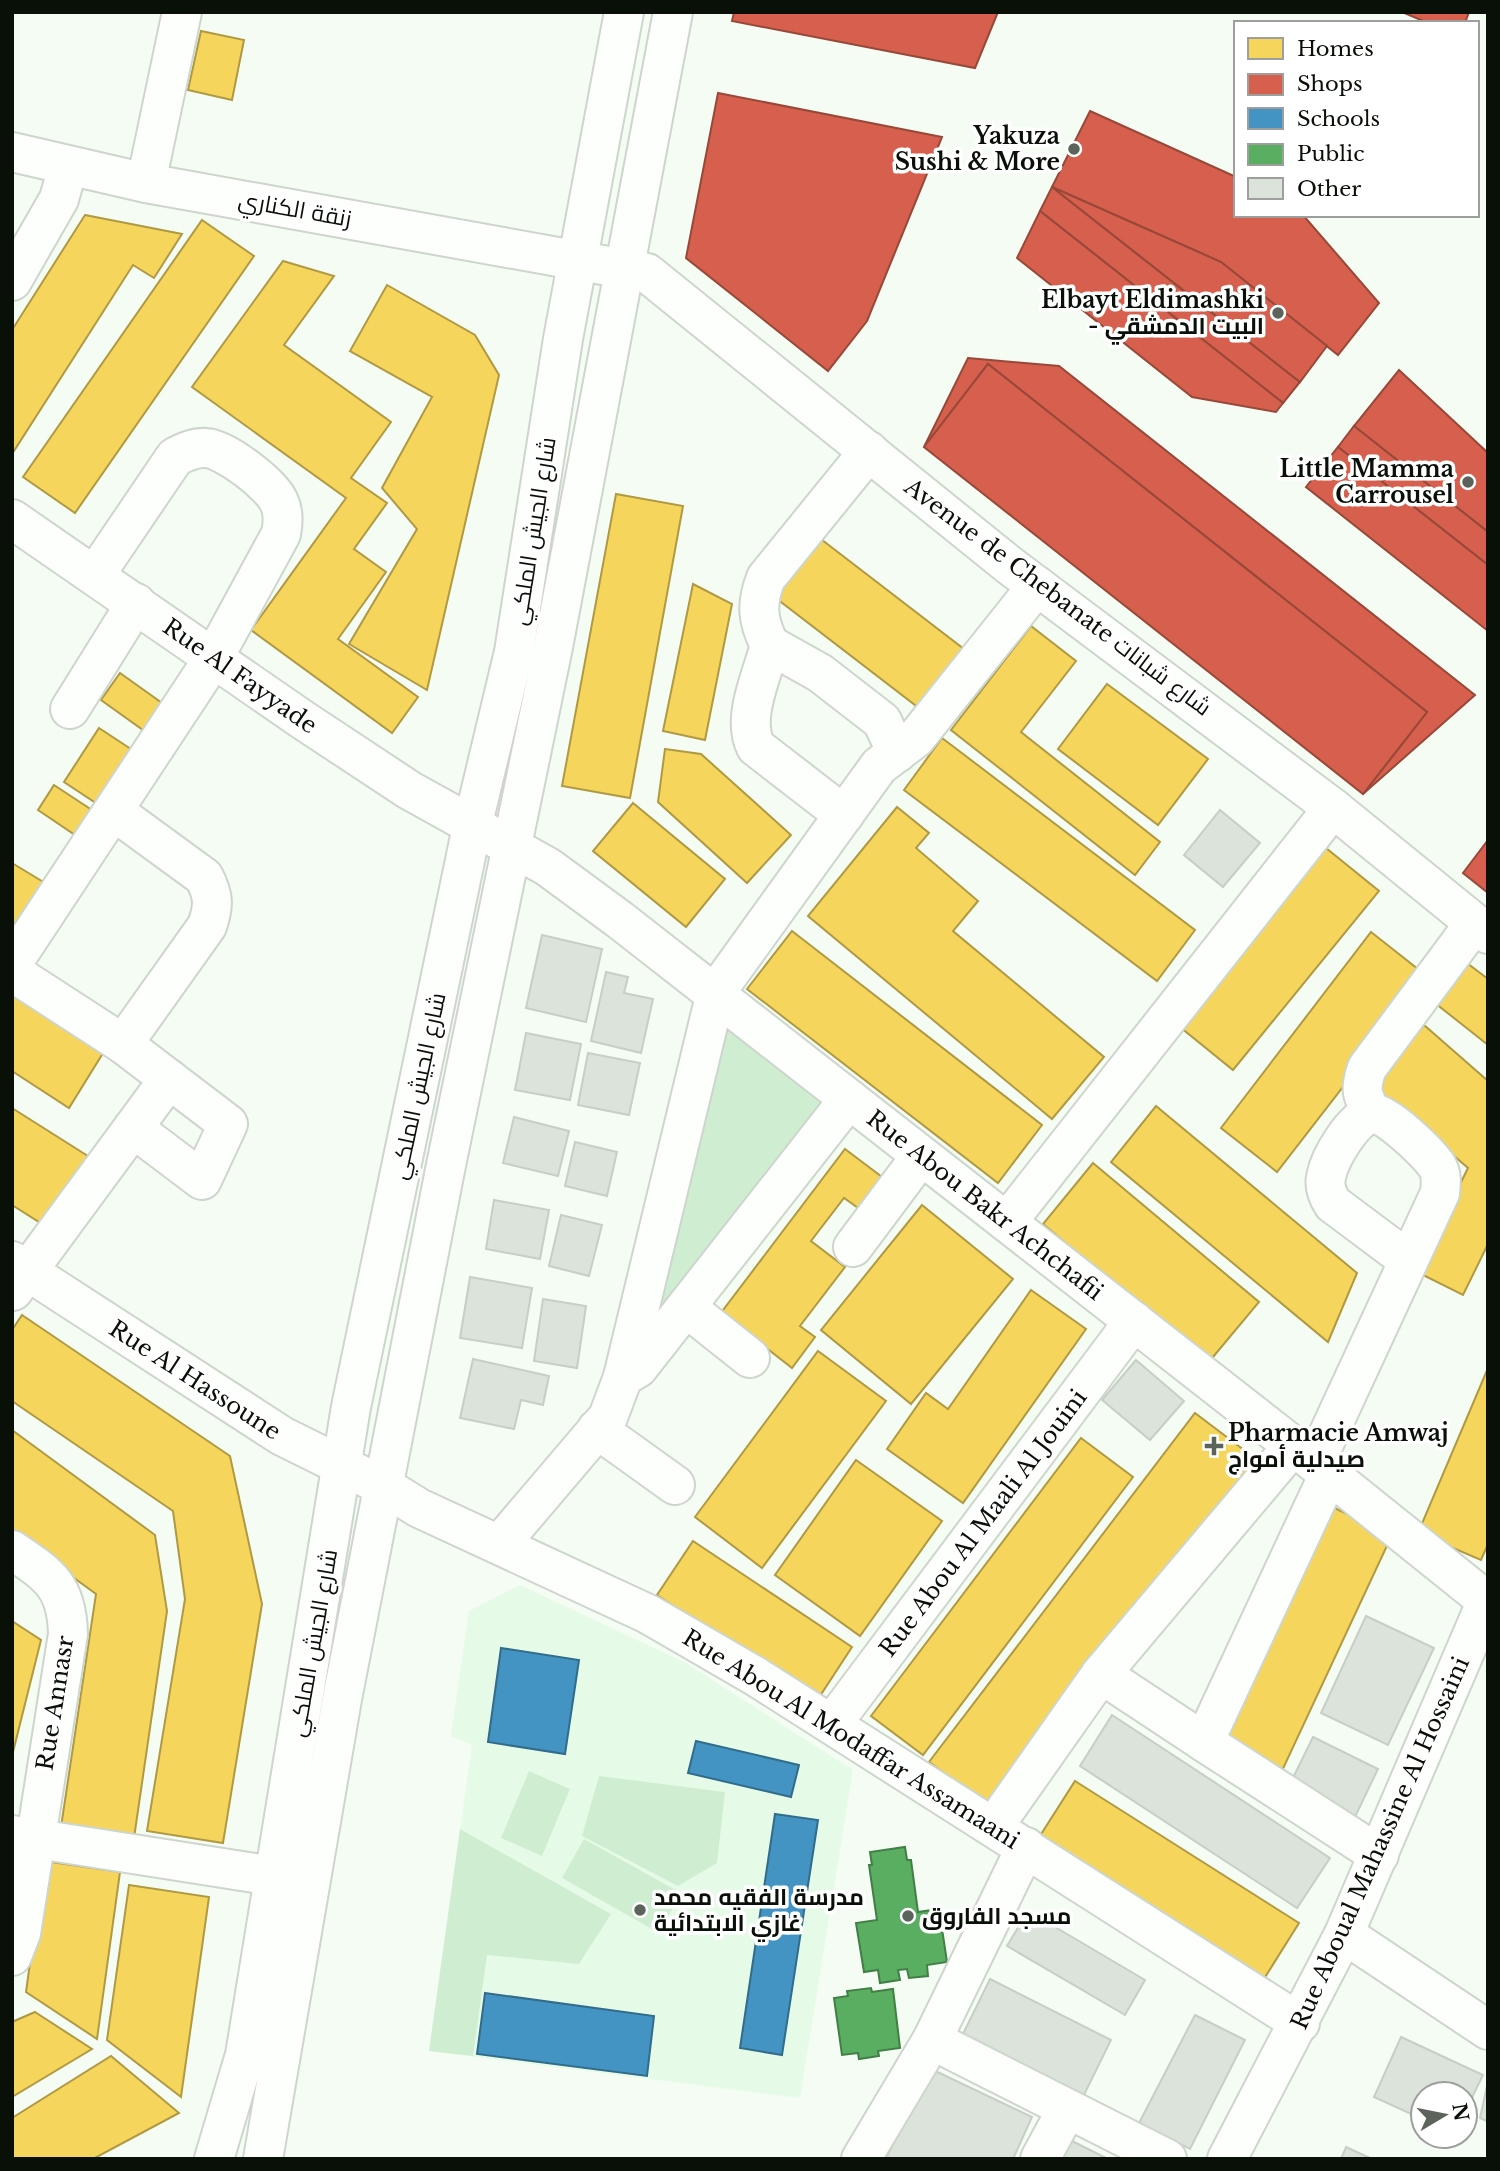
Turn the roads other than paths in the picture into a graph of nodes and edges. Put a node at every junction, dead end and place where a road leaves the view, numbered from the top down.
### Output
1 (182, 12) edge
2 (624, 12) edge
3 (673, 12) edge
4 (12, 152) edge
5 (68, 167) junction
6 (146, 183) junction
7 (580, 261) junction
8 (624, 269) junction
9 (12, 281) edge
10 (869, 451) junction
11 (12, 519) edge
12 (95, 575) junction
13 (1037, 586) junction
14 (136, 603) junction
15 (770, 645) junction
16 (213, 659) junction
17 (70, 709) dead end
18 (897, 752) junction
19 (1333, 808) junction
20 (115, 812) junction
21 (844, 815) junction
22 (472, 827) junction
23 (513, 848) junction
24 (1481, 929) edge
25 (12, 964) edge
26 (12, 972) edge
27 (716, 992) junction
28 (122, 1044) junction
29 (169, 1079) junction
30 (849, 1099) junction
31 (1372, 1113) junction
32 (133, 1128) junction
33 (921, 1156) junction
34 (1007, 1222) junction
35 (853, 1247) dead end
36 (1394, 1250) junction
37 (17, 1275) edge
38 (687, 1308) junction
39 (1135, 1321) junction
40 (750, 1358) dead end
41 (623, 1377) junction
42 (597, 1429) junction
43 (1312, 1461) junction
44 (341, 1467) junction
45 (675, 1485) dead end
46 (385, 1487) junction
47 (500, 1544) junction
48 (12, 1550) edge
49 (1487, 1600) edge
50 (1101, 1674) junction
51 (832, 1724) junction
52 (1204, 1742) junction
53 (993, 1826) junction
54 (23, 1836) edge
55 (1026, 1847) junction
56 (1379, 1855) junction
57 (274, 1876) junction
58 (1344, 1934) junction
59 (12, 1956) edge
60 (1300, 2023) junction
61 (1488, 2030) edge
62 (947, 2049) junction
63 (1067, 2109) junction
64 (214, 2159) edge
65 (263, 2159) edge
66 (861, 2159) edge
67 (1040, 2159) edge
68 (1167, 2159) edge
69 (1227, 2159) edge

1 - 6 street
2 - 7 street, شارع الجيش الملكي
3 - 8 street, شارع الجيش الملكي
4 - 5 street, زنقة الكناري
5 - 6 street, زنقة الكناري
5 - 9 street
6 - 7 street, زنقة الكناري
7 - 8 street, زنقة الكناري
7 - 22 street, شارع الجيش الملكي
8 - 10 street, Avenue de Chebanate شارع شبانات
8 - 23 street, شارع الجيش الملكي
10 - 13 street, Avenue de Chebanate شارع شبانات
10 - 15 street
11 - 12 street, Rue Al Fayyade
12 - 14 street, Rue Al Fayyade
12 - 16 street
13 - 18 street
13 - 19 street, Avenue de Chebanate شارع شبانات
14 - 16 street, Rue Al Fayyade
14 - 17 street
15 - 18 street
15 - 21 street
16 - 20 street
16 - 22 street, Rue Al Fayyade
18 - 21 street
19 - 24 street, Avenue de Chebanate شارع شبانات
19 - 34 street
20 - 25 street
20 - 28 street
21 - 27 street
22 - 23 street, Rue Abou Bakr Achchafii
22 - 44 street, شارع الجيش الملكي
23 - 27 street, Rue Abou Bakr Achchafii
23 - 46 street, شارع الجيش الملكي
24 - 31 street
26 - 28 street
27 - 30 street, Rue Abou Bakr Achchafii
27 - 41 street
28 - 29 street
29 - 32 street
29 - 32 street
30 - 33 street, Rue Abou Bakr Achchafii
30 - 38 street
31 - 36 street
31 - 36 street
32 - 37 street
33 - 34 street, Rue Abou Bakr Achchafii
33 - 35 street
34 - 39 street, Rue Abou Bakr Achchafii
36 - 43 street
37 - 44 street, Rue Al Hassoune
38 - 40 street
38 - 41 street
39 - 43 street, Rue Abou Bakr Achchafii
39 - 51 street, Rue Abou Al Maali Al Jouini
41 - 42 street
42 - 45 street
42 - 47 street
43 - 49 street, Rue Abou Bakr Achchafii
43 - 50 street
43 - 52 street
44 - 46 street, Rue Al Hassoune
44 - 57 street, شارع الجيش الملكي
46 - 47 street, Rue Abou Al Modaffar Assamaani
46 - 65 street, شارع الجيش الملكي
47 - 51 street, Rue Abou Al Modaffar Assamaani
48 - 54 street, Rue Annasr
49 - 56 street, Rue Aboual Mahassine Al Hossaini
50 - 52 street
50 - 53 street
51 - 53 street, Rue Abou Al Modaffar Assamaani
52 - 56 street
53 - 55 street, Rue Abou Al Modaffar Assamaani
54 - 57 street
54 - 59 street, Rue Annasr
55 - 60 street, Rue Abou Al Modaffar Assamaani
55 - 62 street
56 - 58 street, Rue Aboual Mahassine Al Hossaini
57 - 64 street, شارع الجيش الملكي
58 - 60 street, Rue Aboual Mahassine Al Hossaini
58 - 61 street
60 - 69 street, Rue Aboual Mahassine Al Hossaini
62 - 63 street
62 - 66 street
63 - 67 street
63 - 68 street

